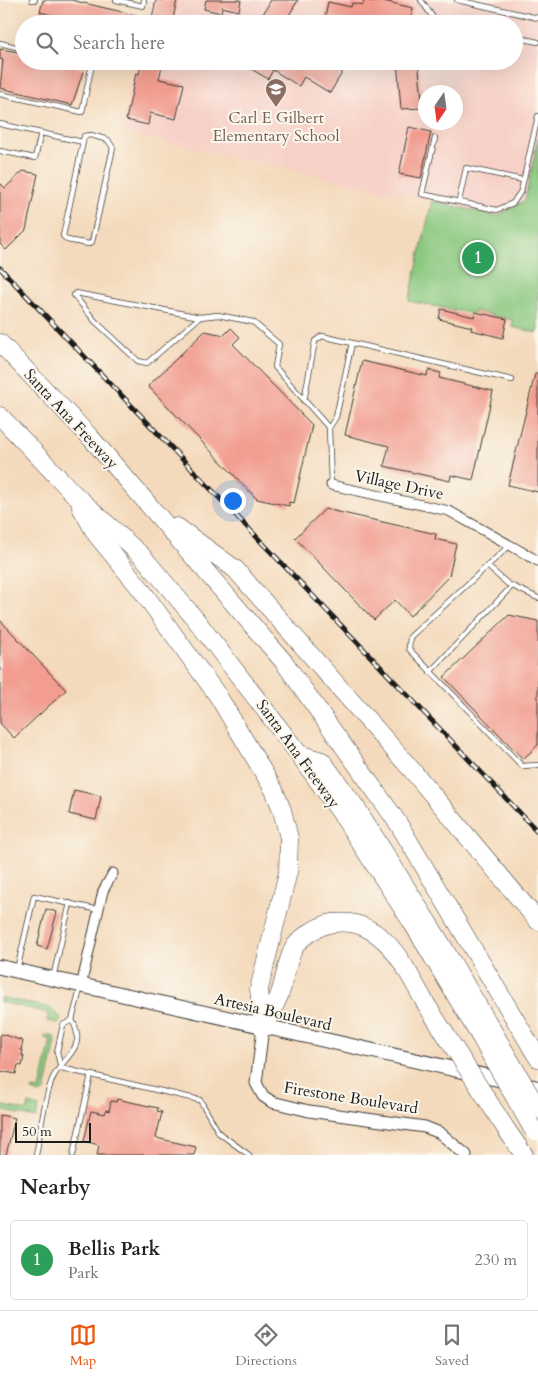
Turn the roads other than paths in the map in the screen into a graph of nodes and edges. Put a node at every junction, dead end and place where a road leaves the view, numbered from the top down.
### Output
1 (116, 0) edge
2 (144, 0) edge
3 (421, 0) edge
4 (457, 0) edge
5 (431, 15) edge
6 (538, 18) edge
7 (523, 39) edge
8 (538, 42) edge
9 (0, 43) edge
10 (15, 46) edge
11 (91, 70) edge
12 (0, 94) edge
13 (538, 116) edge
14 (0, 124) edge
15 (41, 133) junction
16 (435, 138) dead end
17 (83, 142) junction
18 (0, 151) edge
19 (523, 180) junction
20 (459, 201) junction
21 (200, 317) junction
22 (0, 343) edge
23 (352, 343) junction
24 (512, 380) dead end
25 (304, 401) junction
26 (0, 416) edge
27 (329, 428) junction
28 (331, 485) joint
29 (73, 493) junction
30 (153, 509) junction
31 (510, 545) junction
32 (538, 561) edge
33 (487, 566) junction
34 (512, 586) junction
35 (538, 598) edge
36 (430, 672) junction
37 (538, 765) edge
38 (113, 873) dead end
39 (70, 904) junction
40 (99, 910) junction
41 (538, 921) edge
42 (0, 967) edge
43 (17, 971) junction
44 (53, 979) junction
45 (81, 986) junction
46 (72, 1020) junction
47 (263, 1028) junction
48 (485, 1032) junction
49 (538, 1058) edge
50 (61, 1068) junction
51 (91, 1075) junction
52 (538, 1088) edge
53 (538, 1109) edge
54 (536, 1133) edge
55 (36, 1155) edge
56 (73, 1155) edge
57 (249, 1155) edge
58 (466, 1155) edge
59 (524, 1155) edge

1 - 2 lane
3 - 5 lane
4 - 6 lane
7 - 8 lane
9 - 10 lane
11 - 12 lane
13 - 19 lane
14 - 15 lane
15 - 17 lane
15 - 18 lane
16 - 20 lane
17 - 17 lane
19 - 20 lane
19 - 20 lane
21 - 21 lane
21 - 25 lane
22 - 30 highway, Santa Ana Freeway
23 - 24 lane
23 - 25 lane
23 - 27 lane
25 - 27 lane
26 - 29 highway, Santa Ana Freeway
27 - 28 lane
28 - 31 street, Village Drive
29 - 47 highway
29 - 48 highway, Santa Ana Freeway
30 - 41 highway
30 - 49 highway, Santa Ana Freeway
31 - 32 street, Village Drive
31 - 33 lane
33 - 34 lane
33 - 36 lane
34 - 35 lane
34 - 36 lane
36 - 37 lane
38 - 40 street
39 - 40 lane
39 - 43 lane
39 - 44 lane
40 - 45 street
42 - 43 main road, Artesia Boulevard
43 - 44 main road, Artesia Boulevard
44 - 45 main road, Artesia Boulevard
45 - 46 lane
45 - 47 main road, Artesia Boulevard
46 - 50 lane
46 - 50 lane
47 - 52 main road, Artesia Boulevard
47 - 58 street, Firestone Boulevard
47 - 59 highway, bridge
48 - 53 highway, bridge
48 - 54 highway, Santa Ana Freeway, bridge
50 - 51 lane
50 - 55 lane
51 - 56 lane
51 - 57 lane

